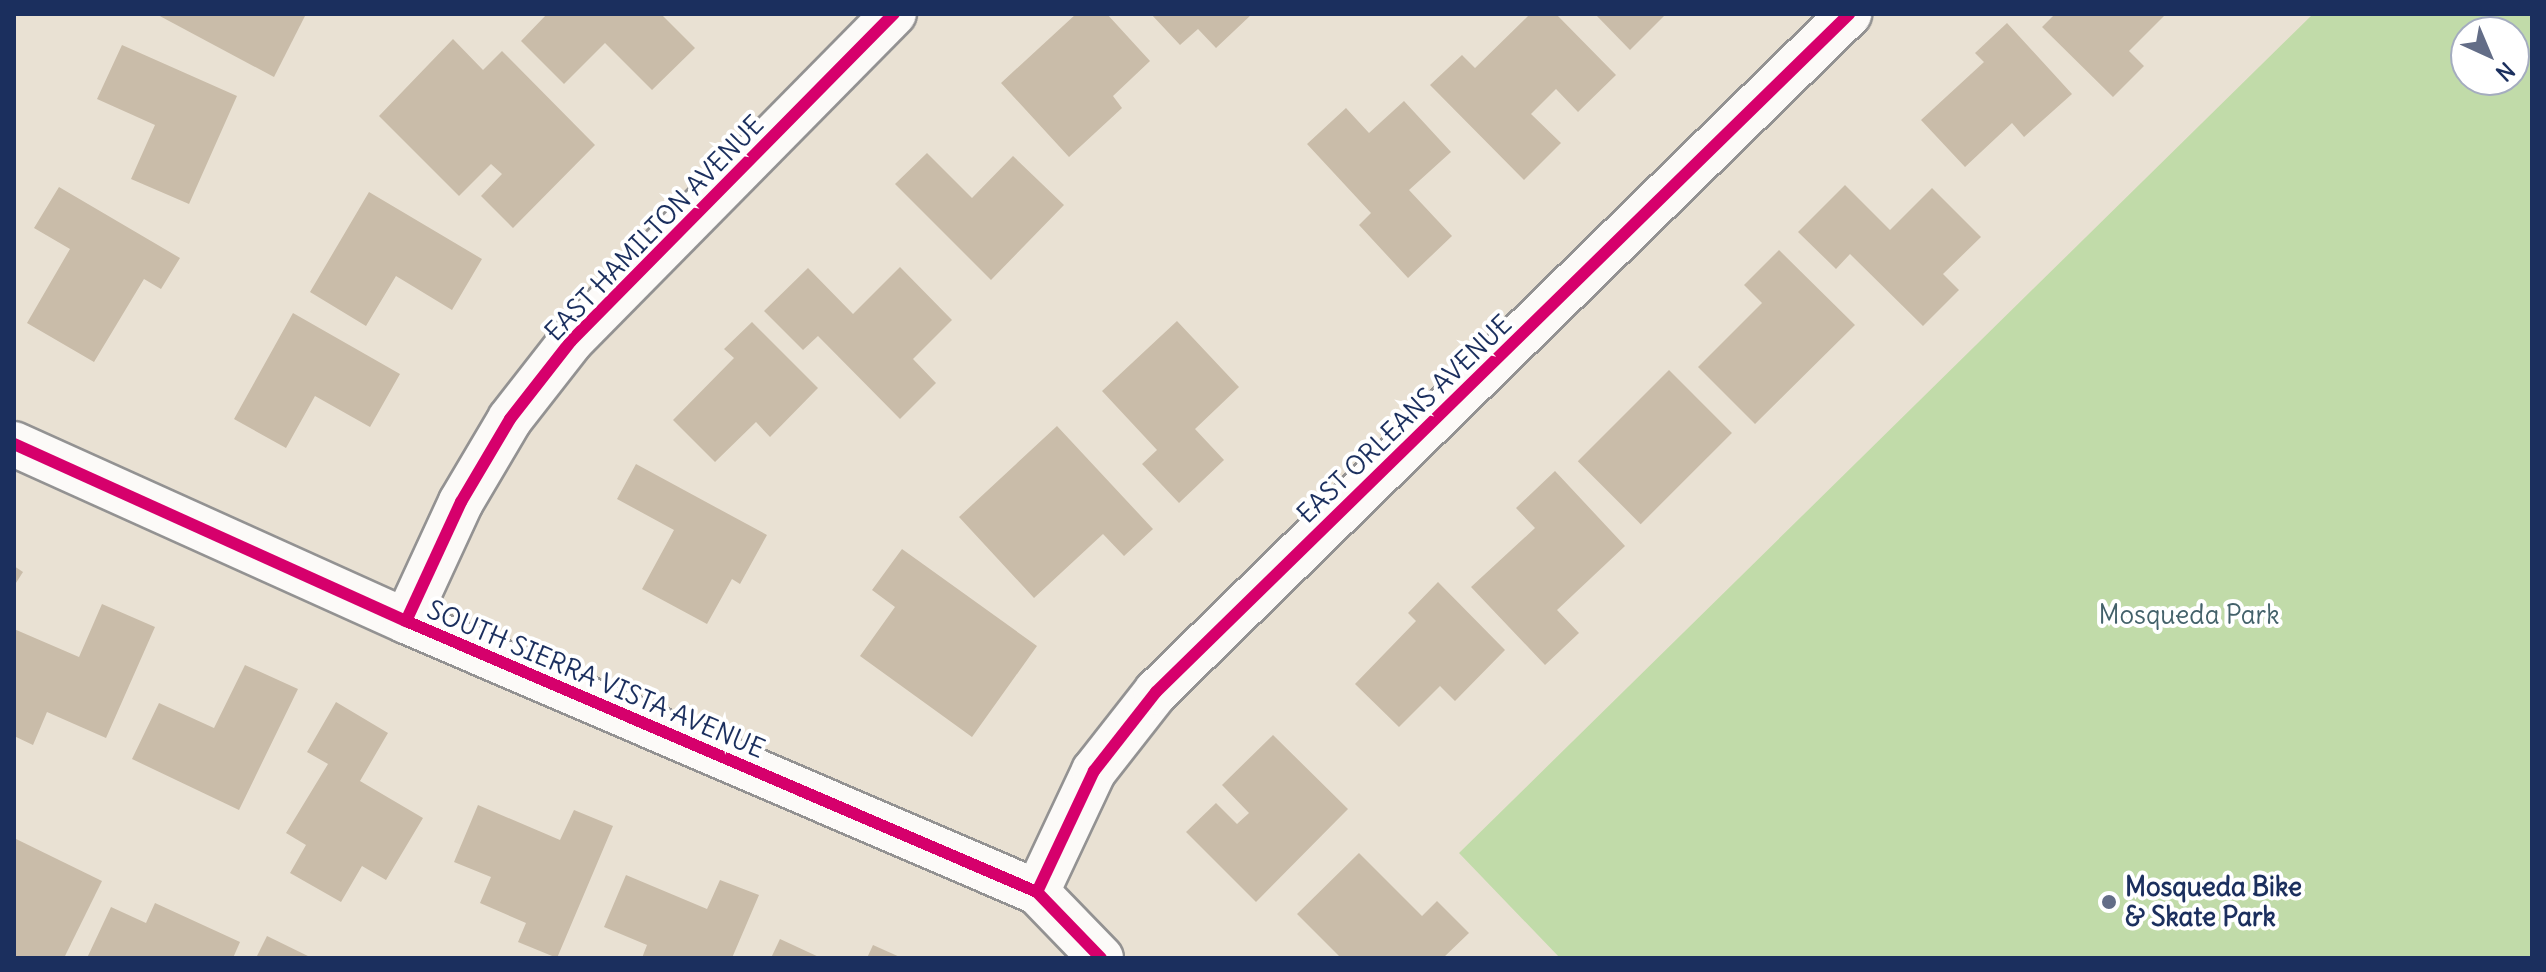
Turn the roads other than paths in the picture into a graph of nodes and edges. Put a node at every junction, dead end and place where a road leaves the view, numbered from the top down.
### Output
1 (894, 14) edge
2 (1849, 14) edge
3 (14, 444) edge
4 (406, 621) junction
5 (1037, 892) junction
6 (1101, 958) edge

1 - 4 street, EAST HAMILTON AVENUE
2 - 5 street, EAST ORLEANS AVENUE
3 - 4 street, SOUTH SIERRA VISTA AVENUE
4 - 5 street, SOUTH SIERRA VISTA AVENUE
5 - 6 street, SOUTH SIERRA VISTA AVENUE

